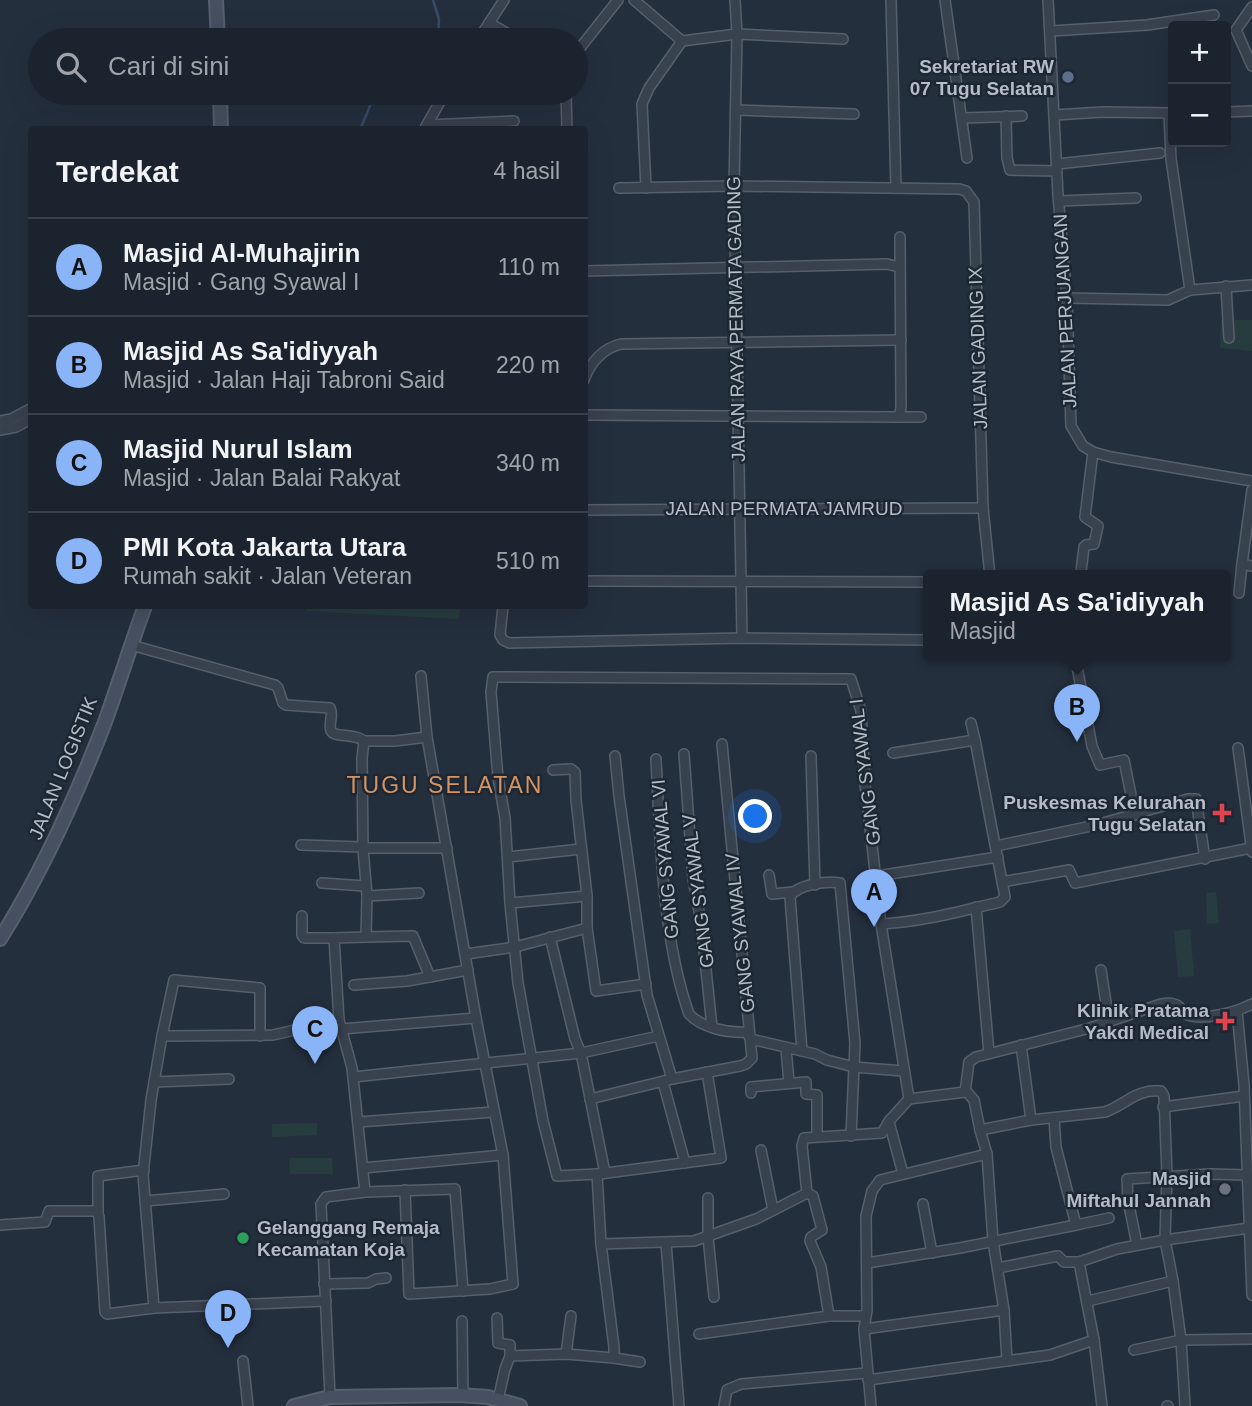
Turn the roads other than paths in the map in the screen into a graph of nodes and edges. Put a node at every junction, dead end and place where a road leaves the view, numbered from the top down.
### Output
1 (216, 0) edge
2 (504, 0) edge
3 (618, 0) edge
4 (634, 0) edge
5 (735, 0) edge
6 (891, 0) edge
7 (945, 0) edge
8 (1048, 0) edge
9 (1252, 7) edge
10 (1214, 15) dead end
11 (489, 23) junction
12 (217, 28) edge
13 (486, 28) edge
14 (498, 28) edge
15 (1051, 31) junction
16 (737, 34) junction
17 (588, 38) edge
18 (843, 39) dead end
19 (682, 41) junction
20 (1252, 66) edge
21 (220, 105) edge
22 (438, 105) edge
23 (566, 105) edge
24 (736, 110) junction
25 (1252, 111) edge
26 (1231, 112) edge
27 (1168, 113) edge
28 (854, 114) dead end
29 (1055, 115) junction
30 (1006, 116) junction
31 (1021, 116) dead end
32 (963, 118) junction
33 (514, 121) dead end
34 (221, 126) edge
35 (426, 126) edge
36 (440, 126) edge
37 (567, 126) edge
38 (1171, 147) edge
39 (1160, 153) dead end
40 (967, 158) dead end
41 (1057, 167) junction
42 (734, 186) junction
43 (619, 188) dead end
44 (646, 188) junction
45 (896, 188) junction
46 (1136, 198) dead end
47 (1059, 201) junction
48 (900, 237) dead end
49 (736, 267) junction
50 (899, 267) junction
51 (588, 271) edge
52 (1252, 285) edge
53 (1226, 286) junction
54 (1190, 290) junction
55 (1067, 298) junction
56 (1228, 338) dead end
57 (901, 340) junction
58 (738, 341) junction
59 (588, 372) edge
60 (28, 410) edge
61 (900, 412) junction
62 (588, 415) edge
63 (737, 415) junction
64 (921, 416) dead end
65 (28, 420) edge
66 (0, 421) edge
67 (0, 430) edge
68 (1093, 452) junction
69 (1252, 481) edge
70 (1252, 490) edge
71 (738, 508) junction
72 (984, 508) junction
73 (588, 510) edge
74 (1247, 565) edge
75 (989, 570) edge
76 (1082, 570) edge
77 (741, 580) junction
78 (588, 581) edge
79 (923, 582) edge
80 (1239, 593) dead end
81 (144, 609) edge
82 (503, 609) edge
83 (742, 638) junction
84 (923, 640) edge
85 (131, 645) junction
86 (1076, 661) edge
87 (421, 676) dead end
88 (971, 723) dead end
89 (427, 737) junction
90 (975, 740) junction
91 (364, 741) junction
92 (722, 744) dead end
93 (1238, 748) dead end
94 (893, 753) dead end
95 (684, 754) dead end
96 (615, 756) dead end
97 (811, 756) dead end
98 (656, 759) dead end
99 (1241, 769) junction
100 (553, 770) dead end
101 (1252, 771) edge
102 (1135, 815) junction
103 (301, 845) dead end
104 (1251, 845) edge
105 (996, 846) junction
106 (363, 847) junction
107 (447, 848) junction
108 (581, 849) junction
109 (508, 857) junction
110 (999, 857) junction
111 (1205, 859) junction
112 (769, 875) dead end
113 (877, 876) junction
114 (1002, 882) junction
115 (322, 883) dead end
116 (814, 885) junction
117 (366, 891) junction
118 (794, 891) junction
119 (419, 893) dead end
120 (587, 896) junction
121 (510, 903) junction
122 (976, 906) junction
123 (302, 916) dead end
124 (881, 924) junction
125 (587, 928) junction
126 (366, 937) junction
127 (550, 937) junction
128 (334, 938) junction
129 (0, 939) edge
130 (515, 947) junction
131 (466, 954) junction
132 (468, 970) junction
133 (1101, 970) dead end
134 (430, 976) junction
135 (646, 984) junction
136 (354, 985) dead end
137 (1252, 1004) edge
138 (1237, 1011) junction
139 (477, 1018) junction
140 (1109, 1022) junction
141 (340, 1024) junction
142 (712, 1027) junction
143 (167, 1036) junction
144 (260, 1036) junction
145 (659, 1036) junction
146 (751, 1039) junction
147 (1021, 1045) junction
148 (786, 1048) junction
149 (802, 1051) junction
150 (581, 1053) junction
151 (989, 1054) junction
152 (532, 1058) junction
153 (486, 1063) junction
154 (854, 1067) junction
155 (903, 1071) junction
156 (707, 1072) junction
157 (353, 1077) junction
158 (229, 1079) dead end
159 (667, 1080) junction
160 (154, 1082) junction
161 (789, 1083) junction
162 (1248, 1084) edge
163 (966, 1091) junction
164 (751, 1093) dead end
165 (1244, 1096) junction
166 (590, 1099) junction
167 (909, 1099) junction
168 (1163, 1107) junction
169 (494, 1112) junction
170 (1054, 1118) junction
171 (1031, 1120) junction
172 (888, 1121) junction
173 (358, 1122) junction
174 (980, 1130) junction
175 (817, 1136) junction
176 (851, 1136) junction
177 (761, 1150) dead end
178 (987, 1154) junction
179 (503, 1155) junction
180 (685, 1163) junction
181 (363, 1168) junction
182 (144, 1170) junction
183 (601, 1173) junction
184 (903, 1174) junction
185 (1167, 1175) junction
186 (1247, 1175) junction
187 (1250, 1189) edge
188 (405, 1191) junction
189 (365, 1192) junction
190 (224, 1194) dead end
191 (807, 1194) junction
192 (708, 1198) dead end
193 (145, 1201) junction
194 (1250, 1203) edge
195 (923, 1204) dead end
196 (773, 1210) junction
197 (97, 1212) junction
198 (1109, 1218) dead end
199 (0, 1225) edge
200 (1076, 1225) junction
201 (1249, 1228) junction
202 (708, 1237) junction
203 (1165, 1240) junction
204 (993, 1241) junction
205 (666, 1243) junction
206 (601, 1244) junction
207 (1137, 1245) junction
208 (932, 1253) junction
209 (1079, 1262) junction
210 (867, 1264) junction
211 (998, 1268) junction
212 (386, 1278) dead end
213 (1173, 1281) junction
214 (324, 1284) junction
215 (463, 1291) junction
216 (1252, 1295) edge
217 (714, 1297) dead end
218 (326, 1301) junction
219 (1088, 1301) junction
220 (154, 1308) junction
221 (1004, 1310) junction
222 (571, 1316) dead end
223 (829, 1316) junction
224 (866, 1316) junction
225 (497, 1318) dead end
226 (463, 1321) dead end
227 (864, 1329) junction
228 (699, 1334) dead end
229 (1252, 1339) edge
230 (1094, 1340) junction
231 (1181, 1340) junction
232 (1134, 1350) dead end
233 (566, 1354) junction
234 (510, 1356) junction
235 (614, 1358) junction
236 (243, 1361) dead end
237 (1007, 1361) junction
238 (640, 1362) dead end
239 (868, 1376) junction
240 (330, 1397) junction
241 (469, 1399) edge
242 (498, 1399) junction
243 (248, 1406) edge
244 (294, 1406) edge
245 (520, 1406) edge
246 (679, 1406) edge
247 (724, 1406) edge
248 (871, 1406) edge
249 (1102, 1406) edge
250 (1174, 1406) edge
251 (1185, 1406) edge

1 - 12 main road
2 - 11 street
3 - 17 street
4 - 19 street
5 - 16 street, JALAN RAYA PERMATA GADING
6 - 45 street
7 - 32 street
8 - 15 street, JALAN PERJUANGAN
9 - 20 street
10 - 15 street
11 - 13 street
11 - 14 street
15 - 29 street, JALAN PERJUANGAN
16 - 18 street
16 - 19 street
16 - 24 street, JALAN RAYA PERMATA GADING
19 - 44 street
21 - 34 main road
22 - 35 street
23 - 37 street
24 - 28 street
24 - 42 street, JALAN RAYA PERMATA GADING
25 - 26 street
27 - 29 street
29 - 41 street, JALAN PERJUANGAN
30 - 31 street
30 - 32 street
30 - 41 street
32 - 40 street
33 - 36 street
38 - 54 street
39 - 41 street
41 - 47 street, JALAN PERJUANGAN
42 - 44 street
42 - 45 street
42 - 49 street, JALAN RAYA PERMATA GADING
43 - 44 street
45 - 72 street, JALAN GADING IX
46 - 47 street
47 - 55 street, JALAN PERJUANGAN
48 - 50 street
49 - 50 street
49 - 51 street
49 - 58 street, JALAN RAYA PERMATA GADING
50 - 57 street
52 - 53 street
53 - 54 street
53 - 56 street
54 - 55 street
55 - 68 street, JALAN PERJUANGAN
57 - 58 street
57 - 61 street
58 - 59 street
58 - 63 street, JALAN RAYA PERMATA GADING
60 - 66 street
61 - 63 street
61 - 64 street
62 - 63 street
63 - 71 street, JALAN RAYA PERMATA GADING
65 - 67 street
68 - 69 street
68 - 76 street
70 - 74 street
71 - 72 street, JALAN PERMATA JAMRUD
71 - 73 street, JALAN PERMATA JAMRUD
71 - 77 street, JALAN RAYA PERMATA GADING
72 - 75 street, JALAN GADING IX
74 - 80 street
77 - 78 street
77 - 79 street
77 - 83 street, JALAN RAYA PERMATA GADING
81 - 85 main road, JALAN LOGISTIK
82 - 83 street
83 - 84 street
85 - 91 street
85 - 129 main road, JALAN LOGISTIK
86 - 102 street
87 - 89 street
88 - 90 street
89 - 91 street
89 - 107 street
90 - 94 street
90 - 105 street
91 - 106 street
92 - 146 street, GANG SYAWAL IV
93 - 99 street
95 - 142 street, GANG SYAWAL V
96 - 135 street
97 - 116 street
98 - 142 street, GANG SYAWAL VI
99 - 101 street
99 - 104 street
100 - 108 street
102 - 105 street
102 - 111 street
103 - 106 street
104 - 111 street
105 - 110 street
106 - 107 street
106 - 117 street
107 - 131 street
108 - 109 street
108 - 120 street
109 - 113 street, GANG SYAWAL I
109 - 121 street
110 - 113 street
110 - 114 street
111 - 114 street
112 - 118 street
113 - 124 street, GANG SYAWAL I
114 - 122 street
115 - 117 street
116 - 118 street
116 - 154 street
117 - 119 street
117 - 126 street
118 - 149 street
120 - 121 street
120 - 125 street
121 - 130 street
122 - 124 street
122 - 151 street
123 - 128 street
124 - 155 street, GANG SYAWAL I
125 - 127 street
125 - 135 street
126 - 128 street
126 - 134 street
127 - 130 street
127 - 150 street
128 - 141 street
130 - 131 street
130 - 152 street
131 - 132 street
132 - 134 street
132 - 139 street
133 - 140 street
134 - 136 street
135 - 145 street
137 - 138 street
138 - 140 street
138 - 162 street
139 - 141 street
139 - 153 street
140 - 147 street
141 - 144 street
141 - 157 street
142 - 146 street
143 - 144 street
143 - 144 street
143 - 160 street
145 - 150 street
145 - 159 street
146 - 148 street
146 - 156 street
147 - 151 street
147 - 171 street
148 - 149 street
148 - 161 street
149 - 154 street
150 - 152 street
150 - 166 street
151 - 163 street
152 - 153 street
152 - 183 street
153 - 157 street
153 - 169 street
154 - 155 street
154 - 176 street
155 - 167 street, GANG SYAWAL I
156 - 159 street
156 - 180 street
157 - 173 street
158 - 160 street
159 - 166 street
159 - 180 street
160 - 182 street
161 - 164 street
161 - 175 street
162 - 165 street
163 - 167 street
163 - 174 street
165 - 168 street
165 - 186 street
166 - 183 street
167 - 172 street
168 - 170 street
168 - 185 street
169 - 173 street
169 - 179 street
170 - 171 street
170 - 200 street
171 - 174 street
172 - 176 street
172 - 184 street
173 - 181 street
174 - 178 street
175 - 176 street
175 - 191 street
177 - 196 street
178 - 184 street
178 - 204 street
179 - 181 street
179 - 215 street
180 - 183 street
181 - 189 street
182 - 193 street
182 - 197 street
183 - 206 street
184 - 210 street
185 - 186 street
185 - 203 street
185 - 207 street
186 - 187 street
187 - 194 street
188 - 189 street
188 - 215 street
188 - 215 street
189 - 214 street
190 - 193 street
191 - 196 street
191 - 223 street
192 - 202 street
193 - 220 street
194 - 201 street
195 - 208 street
196 - 202 street
197 - 199 street
197 - 220 street
198 - 200 street
200 - 204 street
201 - 203 street
201 - 216 street
202 - 205 street
202 - 217 street
203 - 207 street
203 - 213 street
204 - 208 street
204 - 211 street
205 - 206 street
205 - 246 street
206 - 235 street
207 - 209 street
208 - 210 street
209 - 211 street
209 - 219 street
210 - 224 street
211 - 221 street
212 - 214 street
213 - 219 street
213 - 231 street
214 - 218 street
218 - 220 street
218 - 240 street
219 - 230 street
221 - 227 street
221 - 237 street
222 - 233 street
223 - 224 street
223 - 228 street
224 - 227 street
225 - 234 street
226 - 241 street
227 - 239 street
229 - 231 street
230 - 237 street
230 - 249 street
231 - 232 street
231 - 251 street
233 - 234 street
233 - 235 street
234 - 242 street
235 - 238 street
236 - 243 street
237 - 239 street
239 - 247 street
239 - 248 street
240 - 241 main road
240 - 244 main road
241 - 242 main road
242 - 245 main road
250 - 251 street

